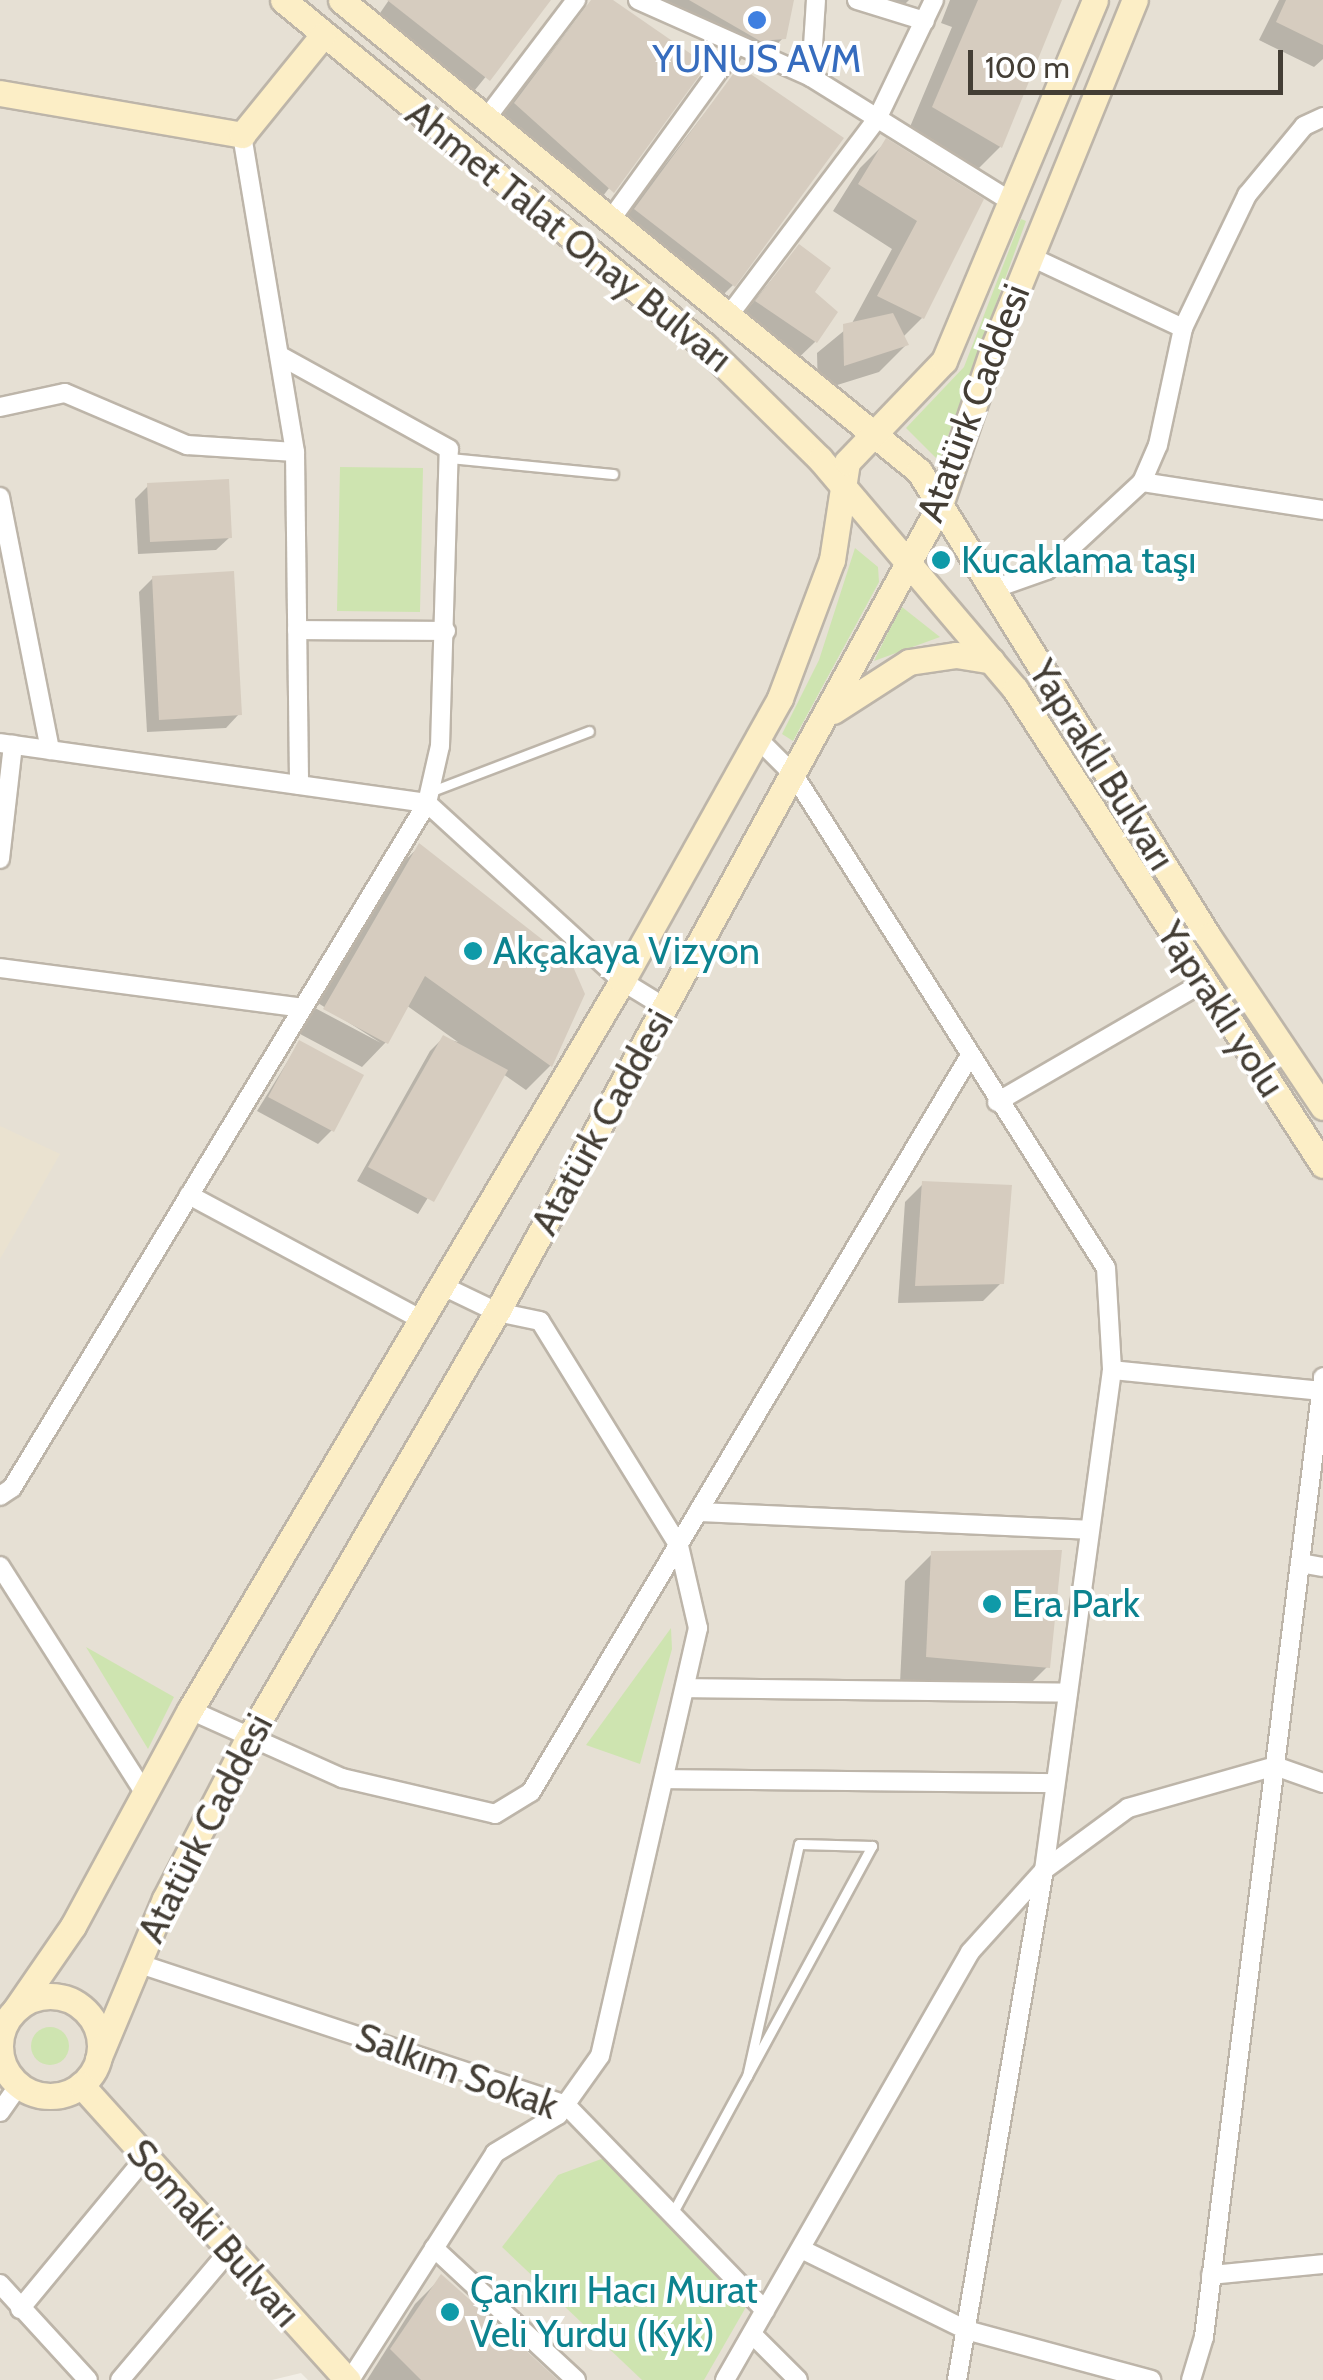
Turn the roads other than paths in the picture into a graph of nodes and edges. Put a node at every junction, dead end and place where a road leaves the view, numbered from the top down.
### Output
1 (283, 0) edge
2 (576, 0) edge
3 (638, 0) edge
4 (816, 0) edge
5 (857, 0) edge
6 (934, 0) edge
7 (1095, 0) edge
8 (1135, 0) edge
9 (346, 2) edge
10 (925, 21) junction
11 (323, 36) junction
12 (736, 45) junction
13 (812, 77) junction
14 (0, 93) edge
15 (1323, 117) edge
16 (485, 120) junction
17 (876, 120) junction
18 (242, 135) junction
19 (1012, 202) junction
20 (609, 222) junction
21 (1029, 256) junction
22 (726, 318) junction
23 (1182, 328) junction
24 (282, 357) junction
25 (0, 406) edge
26 (872, 433) junction
27 (296, 452) junction
28 (449, 458) junction
29 (613, 474) dead end
30 (1142, 482) junction
31 (840, 486) junction
32 (0, 498) edge
33 (942, 502) junction
34 (1323, 510) edge
35 (905, 564) junction
36 (994, 589) junction
37 (297, 630) junction
38 (446, 631) junction
39 (992, 661) junction
40 (822, 721) junction
41 (588, 731) dead end
42 (757, 738) junction
43 (6, 744) edge
44 (50, 750) junction
45 (794, 775) junction
46 (299, 785) junction
47 (428, 797) junction
48 (0, 859) edge
49 (0, 968) edge
50 (622, 982) junction
51 (1202, 982) junction
52 (302, 1008) junction
53 (666, 1008) junction
54 (968, 1059) junction
55 (997, 1102) junction
56 (1323, 1107) edge
57 (1323, 1165) edge
58 (189, 1195) junction
59 (443, 1286) junction
60 (497, 1312) junction
61 (422, 1320) junction
62 (1112, 1370) junction
63 (1322, 1386) edge
64 (0, 1496) edge
65 (698, 1512) junction
66 (1090, 1530) junction
67 (679, 1546) junction
68 (1300, 1563) junction
69 (0, 1566) edge
70 (1323, 1567) edge
71 (685, 1688) junction
72 (1068, 1693) junction
73 (190, 1710) junction
74 (246, 1741) junction
75 (1275, 1766) junction
76 (664, 1779) junction
77 (1323, 1783) edge
78 (1056, 1784) junction
79 (144, 1792) junction
80 (1044, 1870) junction
81 (137, 1963) junction
82 (7, 2017) edge
83 (98, 2059) junction
84 (747, 2076) junction
85 (19, 2085) junction
86 (81, 2086) junction
87 (566, 2105) junction
88 (0, 2112) edge
89 (146, 2158) junction
90 (672, 2214) junction
91 (434, 2248) junction
92 (800, 2248) junction
93 (230, 2250) junction
94 (1323, 2264) edge
95 (1212, 2275) junction
96 (0, 2284) edge
97 (21, 2309) junction
98 (765, 2310) junction
99 (966, 2330) junction
100 (752, 2334) junction
101 (88, 2380) edge
102 (120, 2380) edge
103 (349, 2380) edge
104 (576, 2380) edge
105 (726, 2380) edge
106 (798, 2380) edge
107 (957, 2380) edge
108 (1151, 2380) edge
109 (1191, 2380) edge

1 - 11 main road, Ahmet Talat Onay Bulvarı
2 - 16 street
3 - 12 street
4 - 13 street
5 - 10 street
6 - 10 street
7 - 19 main road, Atatürk Caddesi
8 - 21 main road, Atatürk Caddesi
9 - 16 main road, Ahmet Talat Onay Bulvarı
10 - 17 street
11 - 18 main road
11 - 31 main road, Ahmet Talat Onay Bulvarı
12 - 13 street
12 - 20 street
13 - 17 street
14 - 18 main road
15 - 23 street
16 - 20 main road, Ahmet Talat Onay Bulvarı
17 - 19 street
17 - 22 street
18 - 24 street
19 - 26 main road, Atatürk Caddesi
20 - 22 main road, Ahmet Talat Onay Bulvarı
21 - 23 street
21 - 33 main road, Atatürk Caddesi
22 - 26 main road, Ahmet Talat Onay Bulvarı
23 - 30 street
24 - 27 street
24 - 28 street
25 - 27 street
26 - 31 main road, Atatürk Caddesi
26 - 33 main road, Yapraklı Bulvarı
27 - 37 street
28 - 29 lane
28 - 38 street
30 - 34 street
30 - 36 street
31 - 35 main road
31 - 42 main road, Atatürk Caddesi
32 - 44 street
33 - 35 main road, Atatürk Caddesi
33 - 36 main road, Yapraklı Bulvarı
35 - 39 main road, Yapraklı yolu
35 - 40 main road, Atatürk Caddesi
36 - 56 main road, Yapraklı Bulvarı
37 - 38 street
37 - 46 street
38 - 47 street
39 - 40 main road
39 - 51 main road, Yapraklı yolu
40 - 45 main road, Atatürk Caddesi
41 - 47 lane
42 - 45 street
42 - 50 main road, Atatürk Caddesi
43 - 44 street
43 - 48 street
44 - 46 street
45 - 53 main road, Atatürk Caddesi
45 - 54 street
46 - 47 street
47 - 50 street
47 - 52 street
49 - 52 street
50 - 53 street
50 - 59 main road, Atatürk Caddesi
51 - 55 street
51 - 57 main road, Yapraklı yolu
52 - 58 street
53 - 60 main road, Atatürk Caddesi
54 - 55 street
54 - 65 street
55 - 62 street
58 - 61 street
58 - 64 street
59 - 60 street
59 - 61 main road, Atatürk Caddesi
60 - 67 street
60 - 74 main road, Atatürk Caddesi
61 - 73 main road, Atatürk Caddesi
62 - 63 street
62 - 66 street
63 - 68 street
65 - 66 street
65 - 67 street
66 - 72 street
67 - 71 street
67 - 74 street
68 - 70 street
68 - 75 street
69 - 79 street
71 - 72 street
71 - 76 street
72 - 78 street
73 - 74 street
73 - 79 main road, Atatürk Caddesi
74 - 81 main road, Atatürk Caddesi
75 - 77 street
75 - 80 street
75 - 95 street
76 - 78 street
76 - 87 street
78 - 80 street
79 - 82 main road, Atatürk Caddesi
80 - 92 street
80 - 99 street
81 - 83 main road, Atatürk Caddesi
81 - 87 street, Salkım Sokak
82 - 83 main road
82 - 85 main road
83 - 86 main road
84 - 84 lane
84 - 90 lane
85 - 86 main road
85 - 88 street
86 - 89 main road, Somaki Bulvarı
87 - 90 street, Salkım Sokak
87 - 91 street
89 - 93 main road, Somaki Bulvarı
89 - 97 street
90 - 98 street, Salkım Sokak
91 - 103 street
91 - 104 street
92 - 98 street
92 - 99 street
93 - 102 street
93 - 103 main road, Somaki Bulvarı
94 - 95 street
95 - 109 street
96 - 97 street
97 - 101 street
98 - 100 street
99 - 107 street
99 - 108 street
100 - 105 street
100 - 106 street

